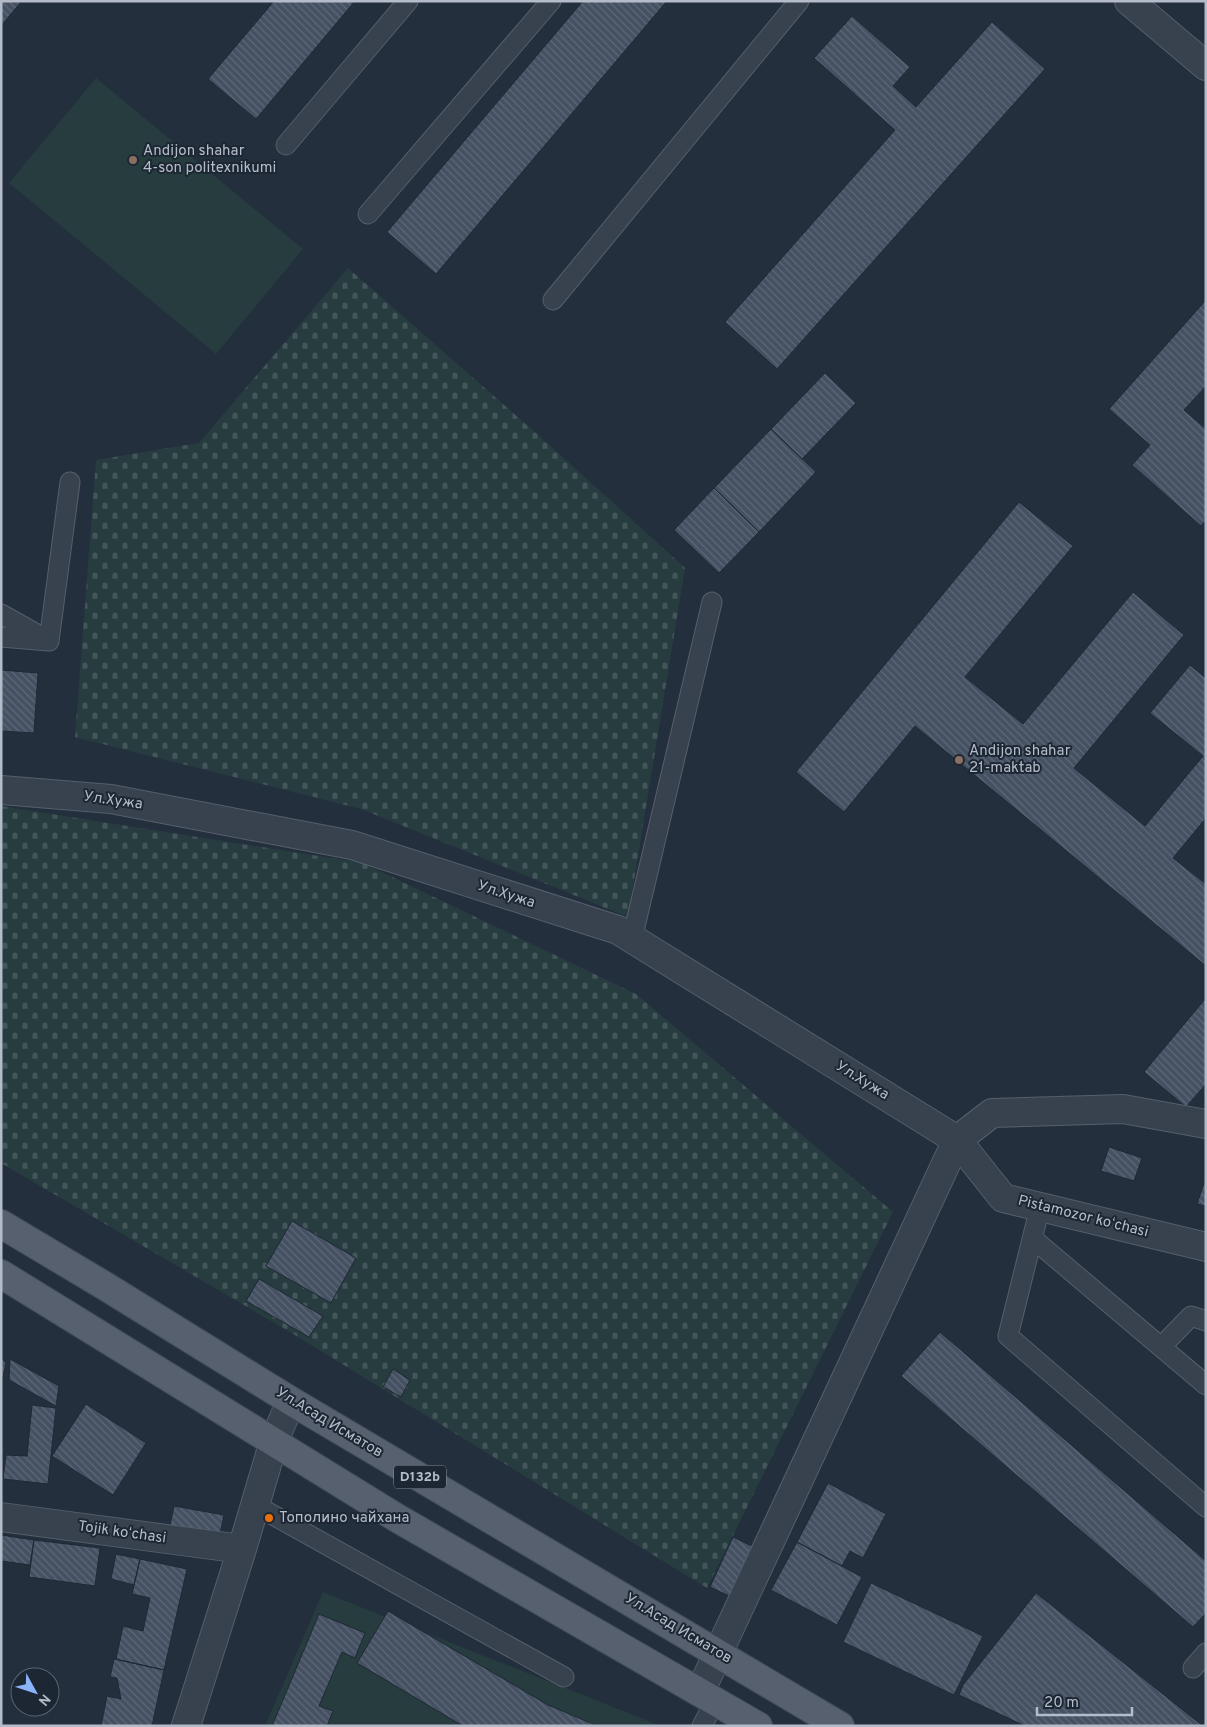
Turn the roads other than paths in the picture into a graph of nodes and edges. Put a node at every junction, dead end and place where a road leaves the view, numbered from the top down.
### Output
1 (408, 1) edge
2 (551, 1) edge
3 (799, 1) edge
4 (1130, 1) edge
5 (1206, 66) edge
6 (286, 145) dead end
7 (368, 214) dead end
8 (553, 300) dead end
9 (70, 482) dead end
10 (712, 602) dead end
11 (1, 614) edge
12 (1, 637) edge
13 (49, 641) junction
14 (1, 790) edge
15 (632, 939) junction
16 (1206, 1124) edge
17 (957, 1140) junction
18 (1040, 1208) junction
19 (1, 1224) edge
20 (1032, 1238) junction
21 (1206, 1247) edge
22 (1, 1274) edge
23 (1206, 1320) edge
24 (1161, 1347) junction
25 (1206, 1384) edge
26 (291, 1401) junction
27 (274, 1441) junction
28 (255, 1505) junction
29 (1206, 1507) edge
30 (1, 1517) edge
31 (242, 1549) junction
32 (718, 1653) junction
33 (1206, 1653) edge
34 (1193, 1668) dead end
35 (564, 1677) dead end
36 (708, 1696) junction
37 (186, 1726) edge
38 (702, 1726) edge
39 (758, 1726) edge
40 (840, 1726) edge

1 - 6 lane
2 - 7 lane
3 - 8 lane
4 - 5 street
9 - 13 lane
10 - 15 lane
11 - 13 lane
12 - 13 lane
14 - 15 street, Ул.Хужа
15 - 17 street, Ул.Хужа
16 - 17 street
17 - 18 street, Pistamozor koʻchasi
17 - 32 street
18 - 20 lane
18 - 21 street, Pistamozor koʻchasi
19 - 26 main road, Ул.Асад Исматов / D132b
20 - 24 lane
20 - 29 lane
22 - 27 main road
23 - 24 lane
24 - 25 lane
26 - 27 street
26 - 32 main road, Ул.Асад Исматов / D132b
27 - 28 street
27 - 36 main road
28 - 31 street
28 - 35 lane
30 - 31 street, Tojik koʻchasi
31 - 37 street
32 - 36 street
32 - 40 main road, Ул.Асад Исматов / D132b
33 - 34 lane
36 - 38 lane
36 - 39 main road

